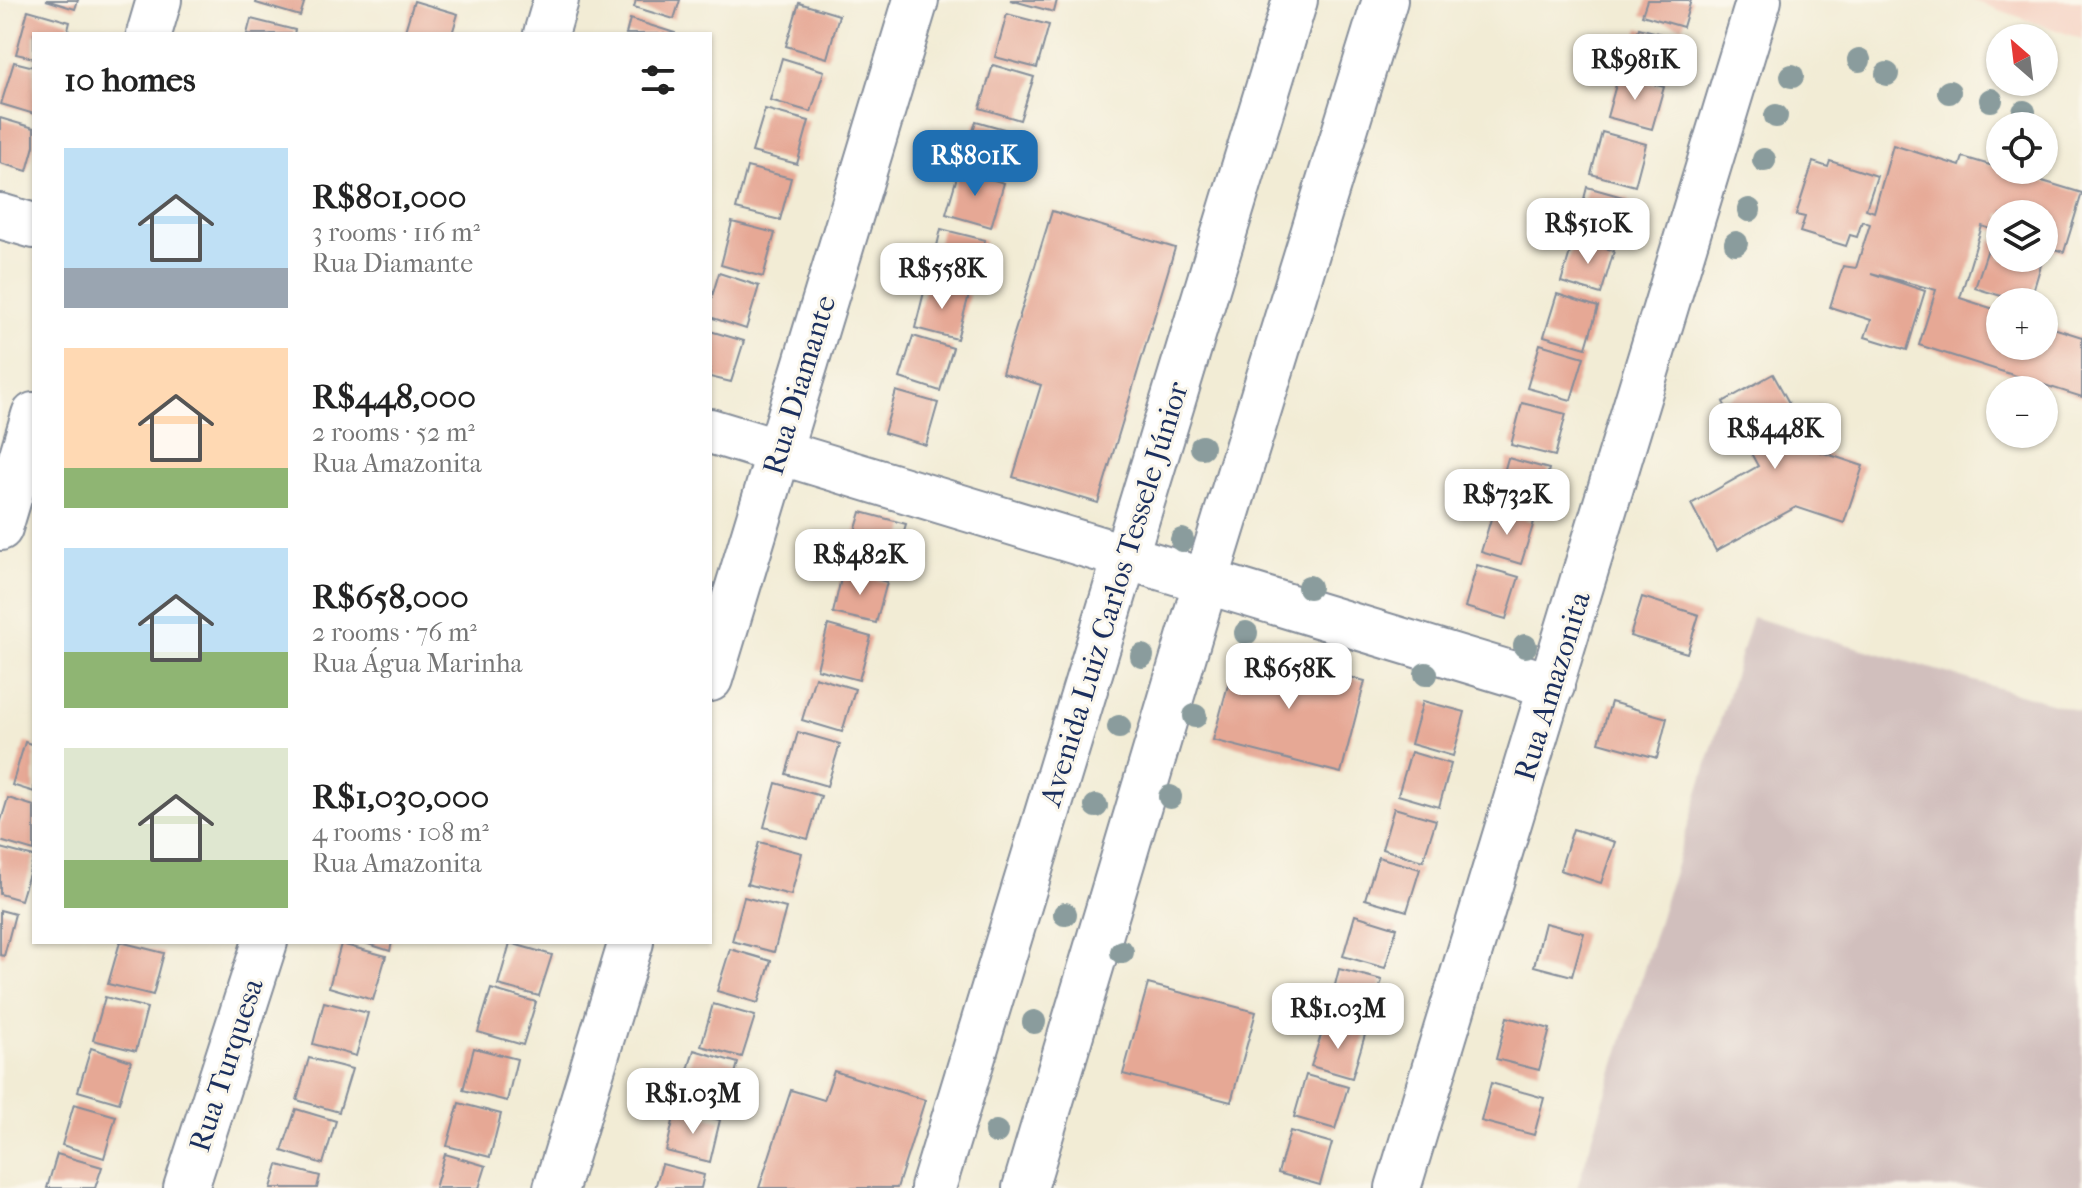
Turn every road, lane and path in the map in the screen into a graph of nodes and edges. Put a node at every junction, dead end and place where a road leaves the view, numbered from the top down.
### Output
1 (159, 0) edge
2 (556, 0) edge
3 (916, 0) edge
4 (1295, 0) edge
5 (1385, 0) edge
6 (1759, 0) edge
7 (150, 32) edge
8 (547, 32) edge
9 (0, 216) edge
10 (32, 225) edge
11 (32, 422) edge
12 (712, 432) edge
13 (779, 451) junction
14 (0, 528) edge
15 (1126, 557) junction
16 (1206, 581) junction
17 (712, 672) edge
18 (1552, 686) junction
19 (264, 944) edge
20 (630, 944) edge
21 (186, 1188) edge
22 (556, 1188) edge
23 (933, 1188) edge
24 (1025, 1188) edge
25 (1398, 1188) edge

1 - 7 street
2 - 8 street
3 - 13 street, Rua Diamante
4 - 15 street, Avenida Luiz Carlos Tessele Júnior
5 - 16 street
6 - 18 street, Rua Amazonita
9 - 10 street
11 - 14 street
12 - 13 street
13 - 15 street
13 - 17 street, Rua Diamante
15 - 16 street
15 - 23 street, Avenida Luiz Carlos Tessele Júnior
16 - 18 street
16 - 24 street
18 - 25 street, Rua Amazonita
19 - 21 street, Rua Turquesa
20 - 22 street

